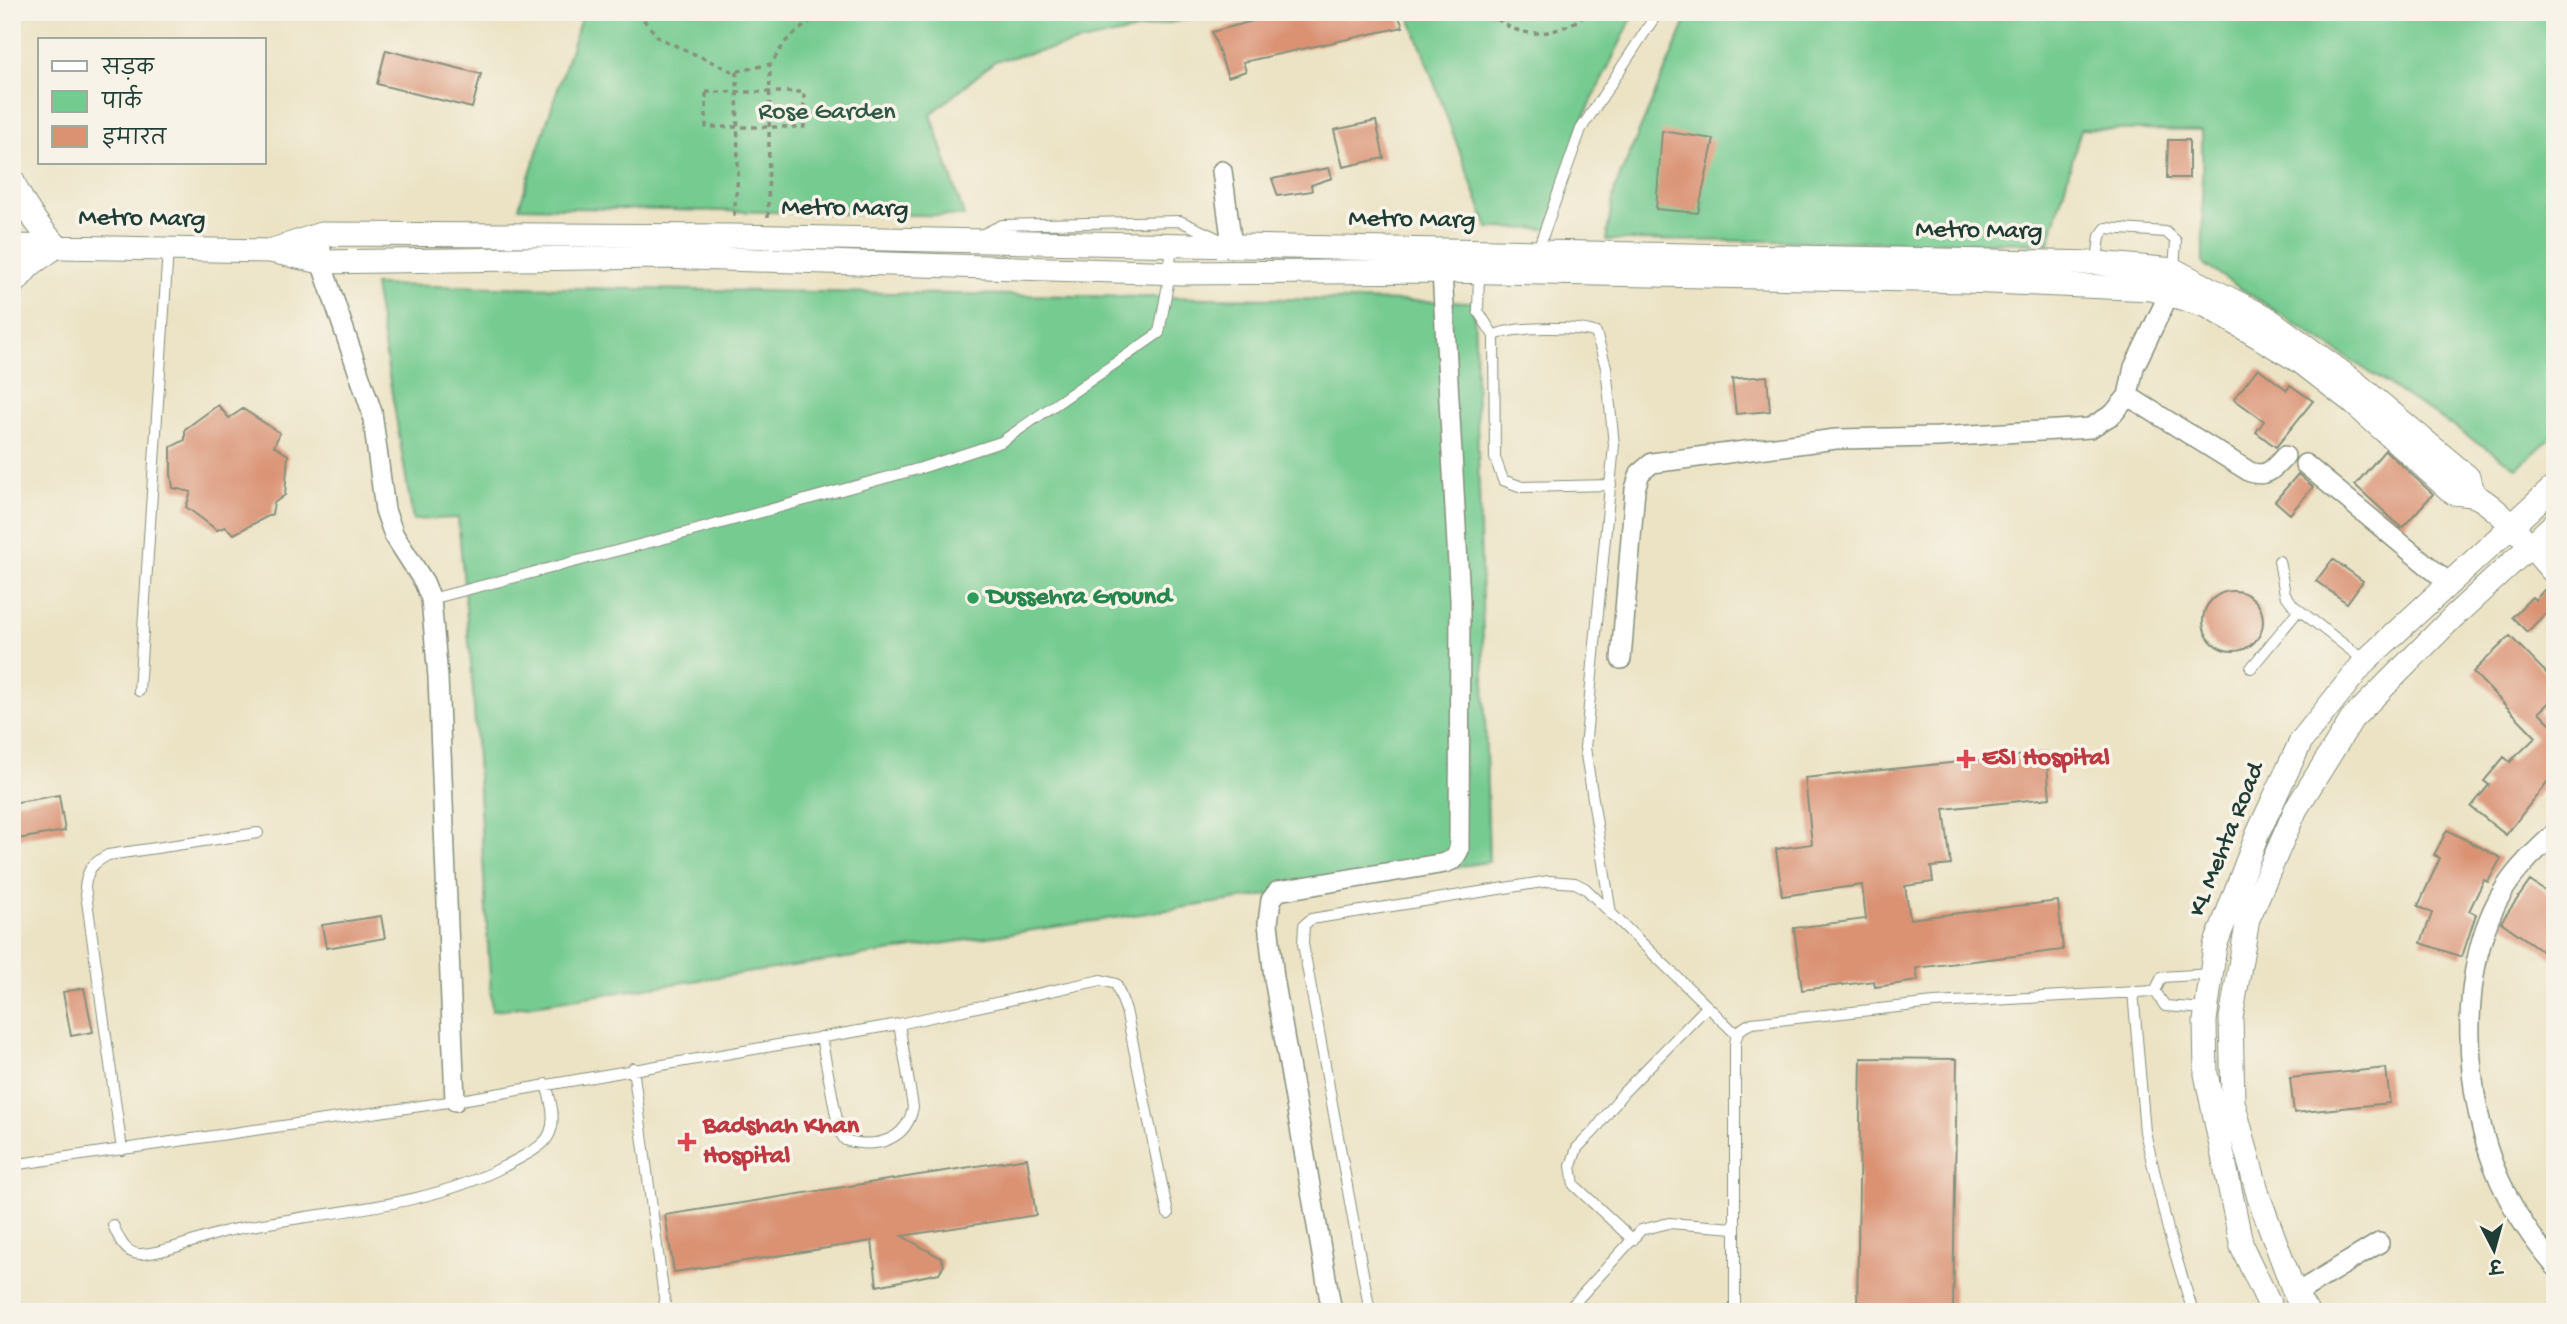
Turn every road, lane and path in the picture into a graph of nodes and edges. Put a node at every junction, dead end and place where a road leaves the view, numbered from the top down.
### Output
1 (637, 12) edge
2 (810, 12) edge
3 (821, 12) edge
4 (1490, 12) edge
5 (1590, 12) edge
6 (1658, 12) edge
7 (808, 22) junction
8 (770, 65) junction
9 (737, 71) junction
10 (737, 92) junction
11 (769, 92) junction
12 (737, 127) junction
13 (769, 127) junction
14 (1222, 171) dead end
15 (12, 179) edge
16 (321, 234) junction
17 (732, 236) junction
18 (768, 237) junction
19 (971, 240) junction
20 (1171, 244) junction
21 (1232, 245) junction
22 (12, 246) edge
23 (57, 246) junction
24 (169, 248) junction
25 (271, 251) junction
26 (1537, 251) junction
27 (321, 262) junction
28 (2097, 263) junction
29 (1442, 271) junction
30 (1479, 272) junction
31 (1170, 273) junction
32 (1536, 274) junction
33 (2172, 281) junction
34 (12, 286) edge
35 (1494, 336) junction
36 (2128, 396) junction
37 (2285, 456) dead end
38 (2305, 464) dead end
39 (1611, 485) junction
40 (2555, 486) edge
41 (2555, 523) edge
42 (2512, 526) junction
43 (2529, 546) junction
44 (2279, 561) dead end
45 (2555, 574) edge
46 (2451, 584) junction
47 (431, 599) junction
48 (2298, 611) junction
49 (1621, 659) dead end
50 (2365, 661) junction
51 (2251, 667) dead end
52 (139, 691) dead end
53 (258, 833) dead end
54 (2555, 833) edge
55 (1611, 915) junction
56 (2211, 974) junction
57 (2133, 991) junction
58 (2155, 991) junction
59 (1707, 1007) junction
60 (2206, 1009) junction
61 (899, 1024) junction
62 (1736, 1034) junction
63 (821, 1037) junction
64 (633, 1068) junction
65 (546, 1084) junction
66 (455, 1101) junction
67 (122, 1150) junction
68 (12, 1165) edge
69 (1168, 1214) dead end
70 (113, 1225) dead end
71 (1734, 1228) junction
72 (1633, 1240) junction
73 (2379, 1244) dead end
74 (2555, 1266) edge
75 (2301, 1303) edge
76 (1569, 1309) dead end
77 (666, 1312) edge
78 (1332, 1312) edge
79 (1370, 1312) edge
80 (1735, 1312) edge
81 (2193, 1312) edge
82 (2273, 1312) edge

1 - 9 path
2 - 7 path
3 - 7 path
4 - 5 path
6 - 26 lane
7 - 8 path
8 - 9 path
8 - 11 path
9 - 10 path
10 - 11 path
10 - 12 path
10 - 12 path
11 - 13 path
11 - 13 path
12 - 13 path
12 - 17 path
13 - 18 path
14 - 21 street
15 - 23 street
16 - 17 street, Metro Marg
16 - 25 street, Metro Marg
16 - 27 street
17 - 18 street, Metro Marg
18 - 19 street, Metro Marg
19 - 20 street, Metro Marg
19 - 21 lane
20 - 21 street, Metro Marg
20 - 31 lane
21 - 26 street, Metro Marg
22 - 23 street, Metro Marg
23 - 24 street, Metro Marg
23 - 34 street
24 - 25 street, Metro Marg
24 - 52 lane
25 - 27 street, Metro Marg
26 - 28 street, Metro Marg
26 - 32 lane
27 - 31 street, Metro Marg
27 - 47 street
28 - 33 street, Metro Marg
28 - 33 lane
29 - 30 street, Metro Marg
29 - 31 street, Metro Marg
29 - 78 street
30 - 32 street, Metro Marg
30 - 35 lane
31 - 47 lane
32 - 33 street, Metro Marg
33 - 36 street
33 - 42 street, Metro Marg
35 - 39 lane
35 - 39 lane
36 - 37 street
36 - 49 street
38 - 46 street
39 - 55 lane
40 - 42 street, KL Mehta Road
41 - 43 street, KL Mehta Road
42 - 43 street, Metro Marg
42 - 46 street, KL Mehta Road
43 - 45 street, Metro Marg
43 - 75 street, KL Mehta Road
44 - 48 lane
46 - 50 street, KL Mehta Road
47 - 66 street
48 - 50 lane
48 - 51 lane
50 - 56 street, KL Mehta Road
53 - 67 lane
54 - 74 street
55 - 59 lane
55 - 79 lane
56 - 58 lane
56 - 60 street, KL Mehta Road
57 - 58 lane
57 - 62 lane
57 - 81 lane
58 - 60 lane
59 - 62 lane
59 - 72 lane
60 - 82 street, KL Mehta Road
61 - 63 lane
61 - 63 lane
61 - 69 lane
62 - 71 lane
63 - 64 lane
64 - 65 lane
64 - 77 lane
65 - 66 lane
65 - 70 lane
66 - 67 lane
67 - 68 lane
71 - 72 lane
71 - 80 lane
72 - 76 lane
73 - 75 street

